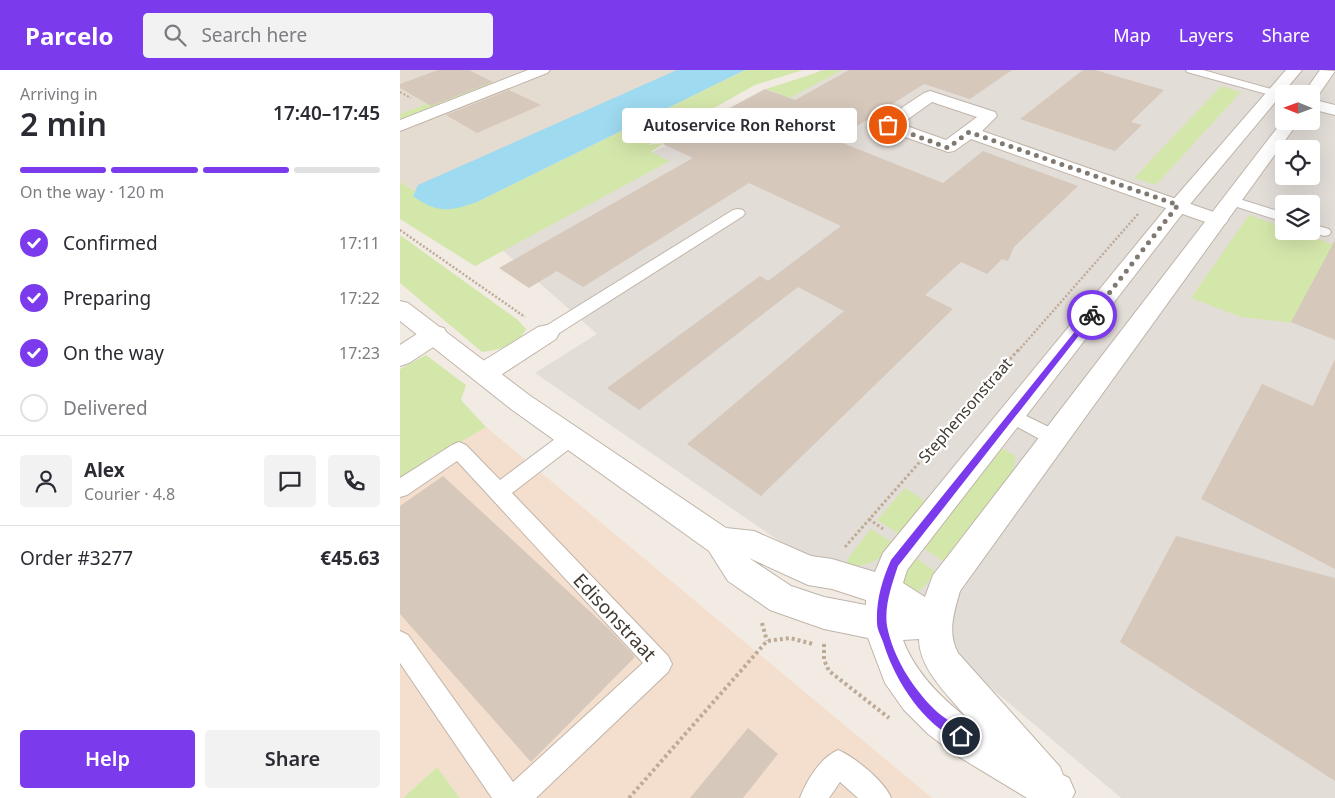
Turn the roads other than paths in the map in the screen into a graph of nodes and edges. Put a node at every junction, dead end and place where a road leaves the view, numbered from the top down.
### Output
1 (1191, 70) edge
2 (1294, 70) edge
3 (1328, 70) edge
4 (527, 72) edge
5 (1285, 85) edge
6 (1317, 85) edge
7 (1275, 94) edge
8 (1275, 99) edge
9 (1320, 106) edge
10 (1335, 110) edge
11 (400, 126) edge
12 (1284, 130) edge
13 (969, 132) junction
14 (1178, 205) junction
15 (1226, 210) junction
16 (738, 213) dead end
17 (1275, 217) edge
18 (400, 309) edge
19 (547, 333) joint
20 (434, 334) junction
21 (400, 357) edge
22 (484, 373) junction
23 (1012, 416) junction
24 (570, 438) junction
25 (1054, 438) junction
26 (400, 489) edge
27 (499, 492) junction
28 (720, 541) junction
29 (883, 607) junction
30 (934, 622) junction
31 (400, 643) edge
32 (1059, 795) edge
33 (508, 798) edge
34 (516, 798) edge
35 (813, 798) edge
36 (878, 798) edge

1 - 7 lane
2 - 5 street
3 - 6 street
4 - 11 street
8 - 14 street
9 - 10 street
12 - 15 street
13 - 13 street
13 - 14 street
14 - 15 street
14 - 23 street
15 - 17 lane
15 - 25 street
16 - 19 lane
18 - 20 street
19 - 22 street
20 - 21 street
20 - 22 street
22 - 24 street
23 - 25 lane
23 - 29 street
24 - 27 lane
24 - 28 street
25 - 30 street
26 - 27 lane, Edisonstraat
27 - 34 lane, Edisonstraat
28 - 29 street
28 - 29 street
29 - 30 street
29 - 32 street
30 - 32 street
31 - 33 lane
35 - 36 lane

